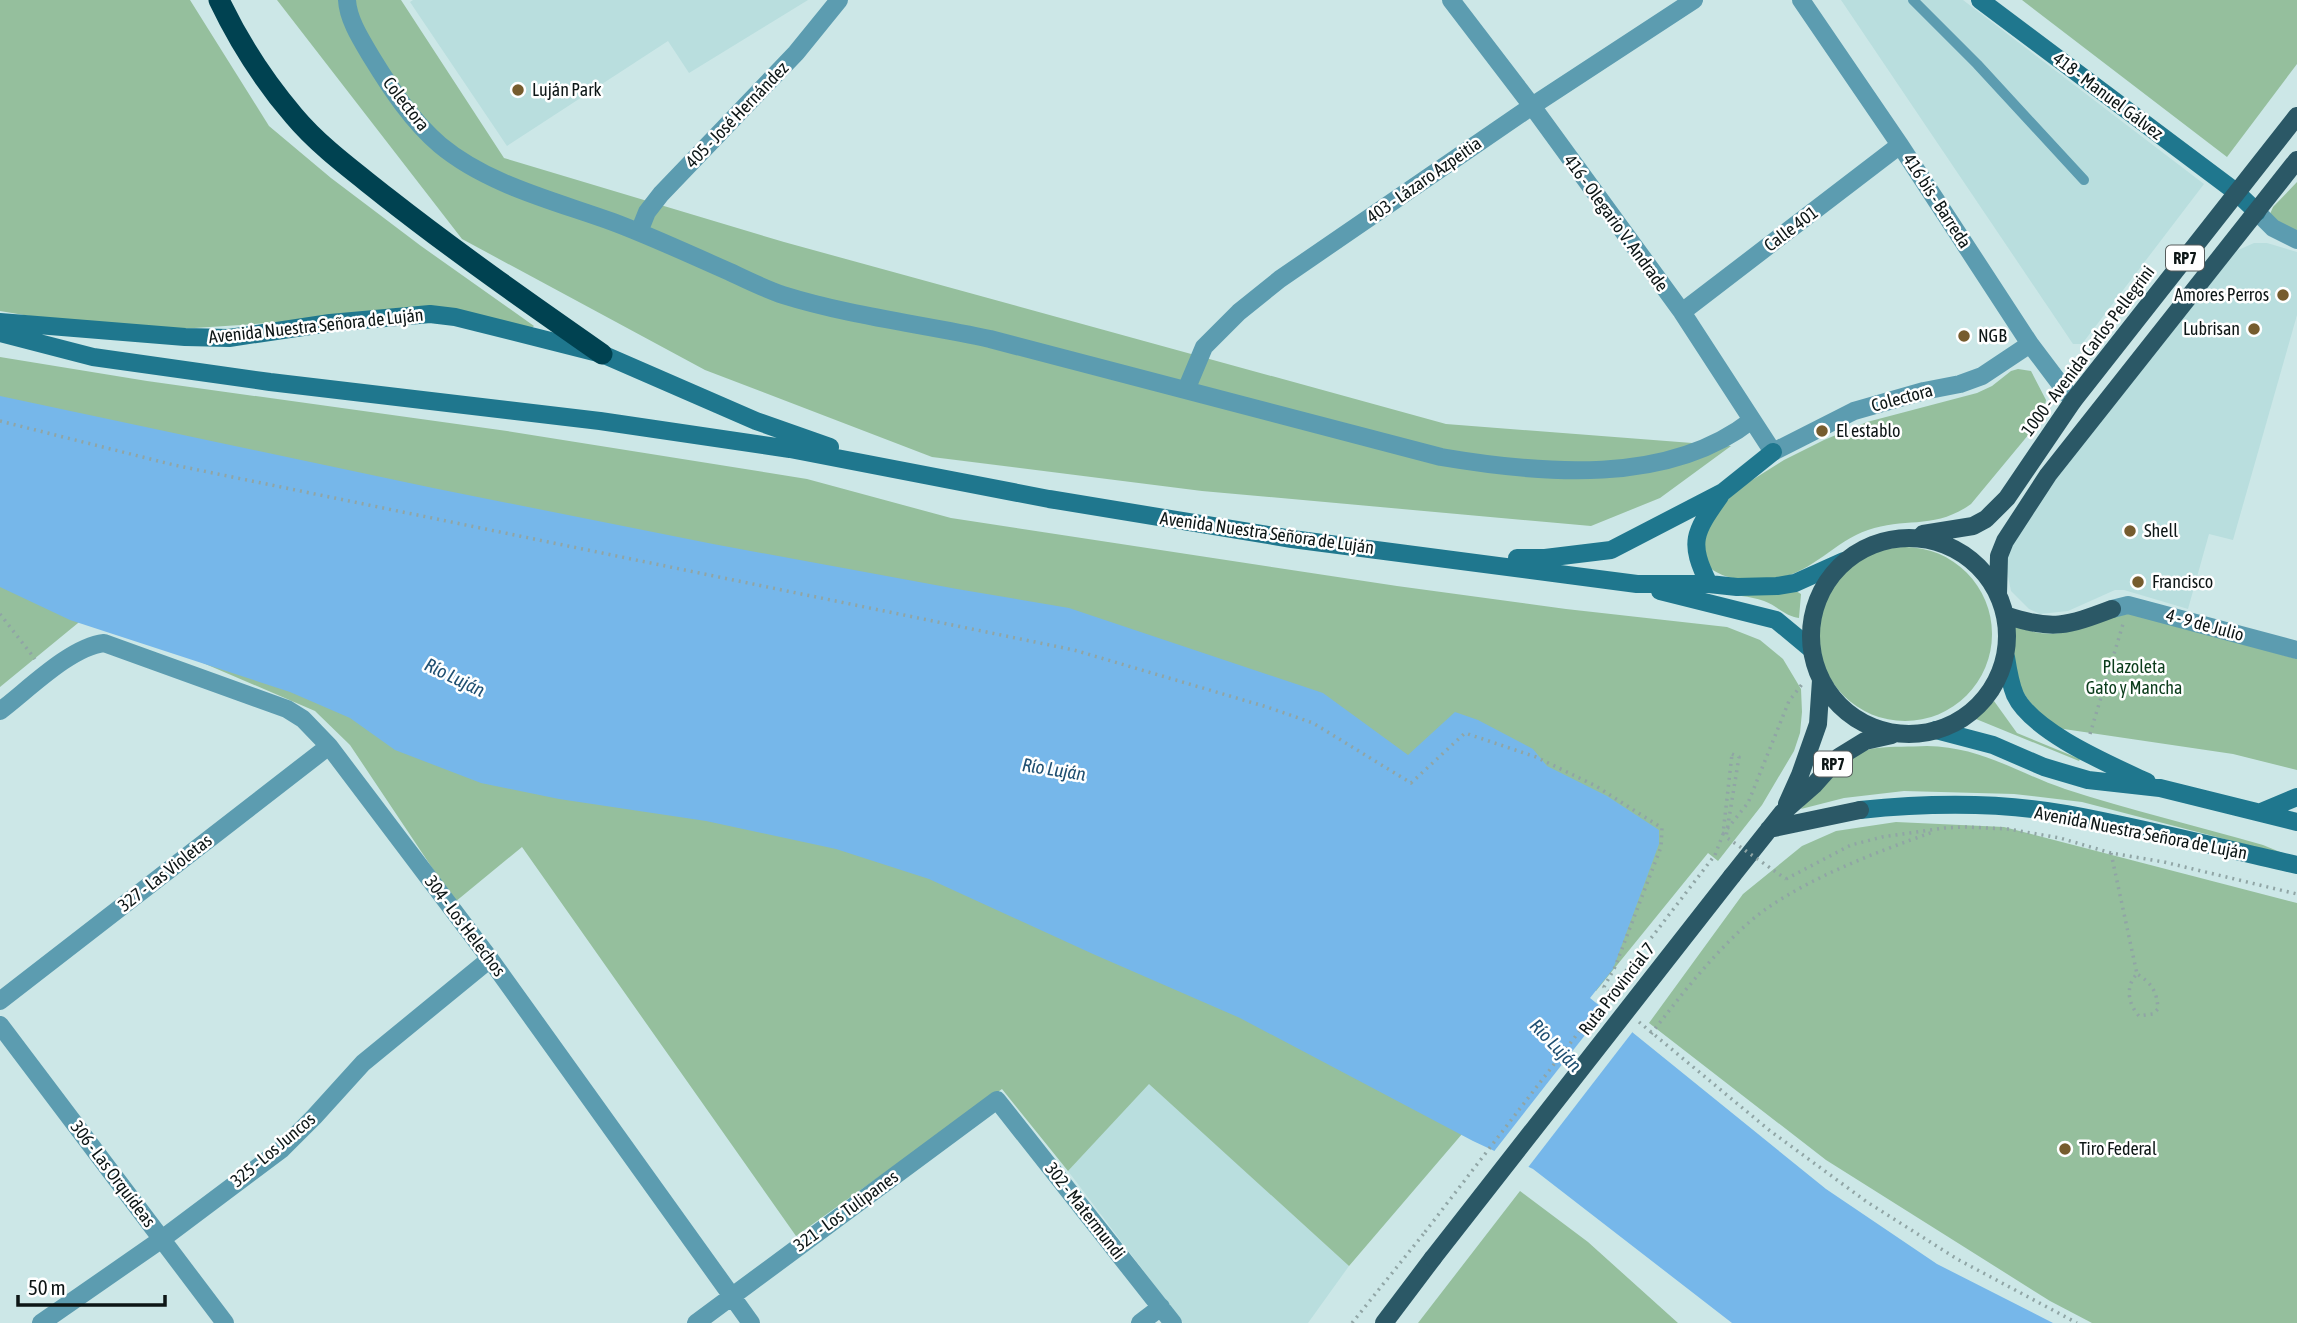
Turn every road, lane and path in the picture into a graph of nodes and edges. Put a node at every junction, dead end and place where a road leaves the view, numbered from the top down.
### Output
1 (839, 0) edge
2 (1451, 0) edge
3 (1694, 0) edge
4 (1801, 0) edge
5 (1913, 0) edge
6 (1980, 0) edge
7 (347, 1) edge
8 (225, 5) edge
9 (1531, 106) junction
10 (2297, 116) edge
11 (1900, 145) junction
12 (2297, 160) edge
13 (2084, 180) dead end
14 (2236, 192) junction
15 (2257, 212) junction
16 (639, 232) junction
17 (2297, 240) edge
18 (1682, 312) junction
19 (0, 322) edge
20 (0, 333) edge
21 (2030, 344) junction
22 (602, 354) junction
23 (1186, 390) junction
24 (2073, 401) junction
25 (1752, 420) junction
26 (0, 421) edge
27 (1773, 452) junction
28 (900, 470) junction
29 (1723, 492) junction
30 (1913, 537) junction
31 (1451, 558) junction
32 (1844, 561) junction
33 (1637, 584) junction
34 (1709, 584) junction
35 (1998, 594) junction
36 (2120, 607) junction
37 (0, 614) edge
38 (2005, 615) junction
39 (2297, 650) edge
40 (2006, 657) junction
41 (1816, 664) junction
42 (34, 670) dead end
43 (0, 711) edge
44 (1936, 730) junction
45 (1895, 734) junction
46 (330, 746) junction
47 (2084, 752) junction
48 (2160, 788) junction
49 (2297, 797) edge
50 (2261, 812) junction
51 (1782, 813) junction
52 (2297, 822) edge
53 (1944, 828) junction
54 (1769, 829) junction
55 (2297, 831) edge
56 (1723, 834) junction
57 (2111, 853) junction
58 (2294, 863) edge
59 (2297, 894) edge
60 (490, 959) junction
61 (2137, 974) junction
62 (0, 1001) edge
63 (1623, 1006) dead end
64 (1632, 1015) dead end
65 (0, 1025) edge
66 (1651, 1034) junction
67 (997, 1100) joint
68 (162, 1239) junction
69 (731, 1297) junction
70 (1161, 1307) junction
71 (41, 1323) edge
72 (225, 1323) edge
73 (696, 1323) edge
74 (751, 1323) edge
75 (1140, 1323) edge
76 (1173, 1323) edge
77 (1352, 1323) edge
78 (1384, 1323) edge
79 (2077, 1323) edge

1 - 16 street, 405 - José Hernández
2 - 9 street, 416 - Olegario V. Andrade
3 - 9 street, 403 - Lázaro Azpeitia
4 - 11 street, 416 bis - Barreda
5 - 13 lane
6 - 14 main road, 418 - Manuel Gálvez
7 - 16 street, Colectora
8 - 22 highway
9 - 18 street, 416 - Olegario V. Andrade
9 - 23 street, 403 - Lázaro Azpeitia
10 - 14 main road, 1000 - Avenida Carlos Pellegrini / RP7
11 - 18 street, Calle 401
11 - 21 street, 416 bis - Barreda
12 - 15 main road, RP7
14 - 15 main road, 418 - Manuel Gálvez
14 - 24 main road, 1000 - Avenida Carlos Pellegrini / RP7
15 - 17 street
15 - 35 main road, RP7
16 - 23 street, Colectora
18 - 25 street, 416 - Olegario V. Andrade
19 - 22 main road, Avenida Nuestra Señora de Luján
20 - 28 main road, Avenida Nuestra Señora de Luján
21 - 24 street, 416 bis - Barreda
21 - 27 street, Colectora
22 - 28 main road, Avenida Nuestra Señora de Luján
23 - 25 street, Colectora
24 - 30 main road, 1000 - Avenida Carlos Pellegrini / RP7
25 - 27 street, 416 - Olegario V. Andrade
26 - 63 path
27 - 29 main road
28 - 31 main road, Avenida Nuestra Señora de Luján
29 - 31 main road
29 - 34 main road
30 - 32 main road, RP7
30 - 35 main road, RP7
31 - 33 main road, Avenida Nuestra Señora de Luján
32 - 34 main road, Avenida Nuestra Señora de Luján
32 - 41 main road, RP7
33 - 34 main road, Avenida Nuestra Señora de Luján
33 - 41 main road, Avenida Nuestra Señora de Luján
35 - 38 main road, RP7
36 - 38 main road
36 - 39 street, 4 - 9 de Julio
36 - 47 path
37 - 42 path
38 - 40 main road, RP7
40 - 44 main road, RP7
40 - 47 main road
41 - 45 main road, RP7
41 - 51 main road, Ruta Provincial 7 / RP7
41 - 56 path
43 - 46 street, 304 - Los Helechos
44 - 45 main road, RP7
44 - 48 main road
45 - 51 main road, Ruta Provincial 7 / RP7
46 - 60 street, 304 - Los Helechos
46 - 62 street, 327 - Las Violetas
47 - 48 main road
48 - 50 main road
49 - 50 main road
50 - 52 main road
50 - 55 main road
51 - 54 main road, Ruta Provincial 7 / RP7
53 - 56 path, bridge
53 - 57 path
53 - 66 path
54 - 58 main road, Avenida Nuestra Señora de Luján
54 - 78 main road, Ruta Provincial 7 / RP7, bridge
56 - 77 path, bridge
57 - 59 path
57 - 61 path
60 - 68 street, 325 - Los Juncos
60 - 69 street, 304 - Los Helechos
61 - 61 path
64 - 66 path
65 - 68 street, 306 - Las Orquídeas
66 - 79 path
67 - 69 street, 321 - Los Tulipanes
67 - 70 street, 302 - Matermundi
68 - 71 street, 325 - Los Juncos
68 - 72 street, 306 - Las Orquídeas
69 - 73 street, 321 - Los Tulipanes
69 - 74 street, 304 - Los Helechos
70 - 75 street
70 - 76 street, 302 - Matermundi

